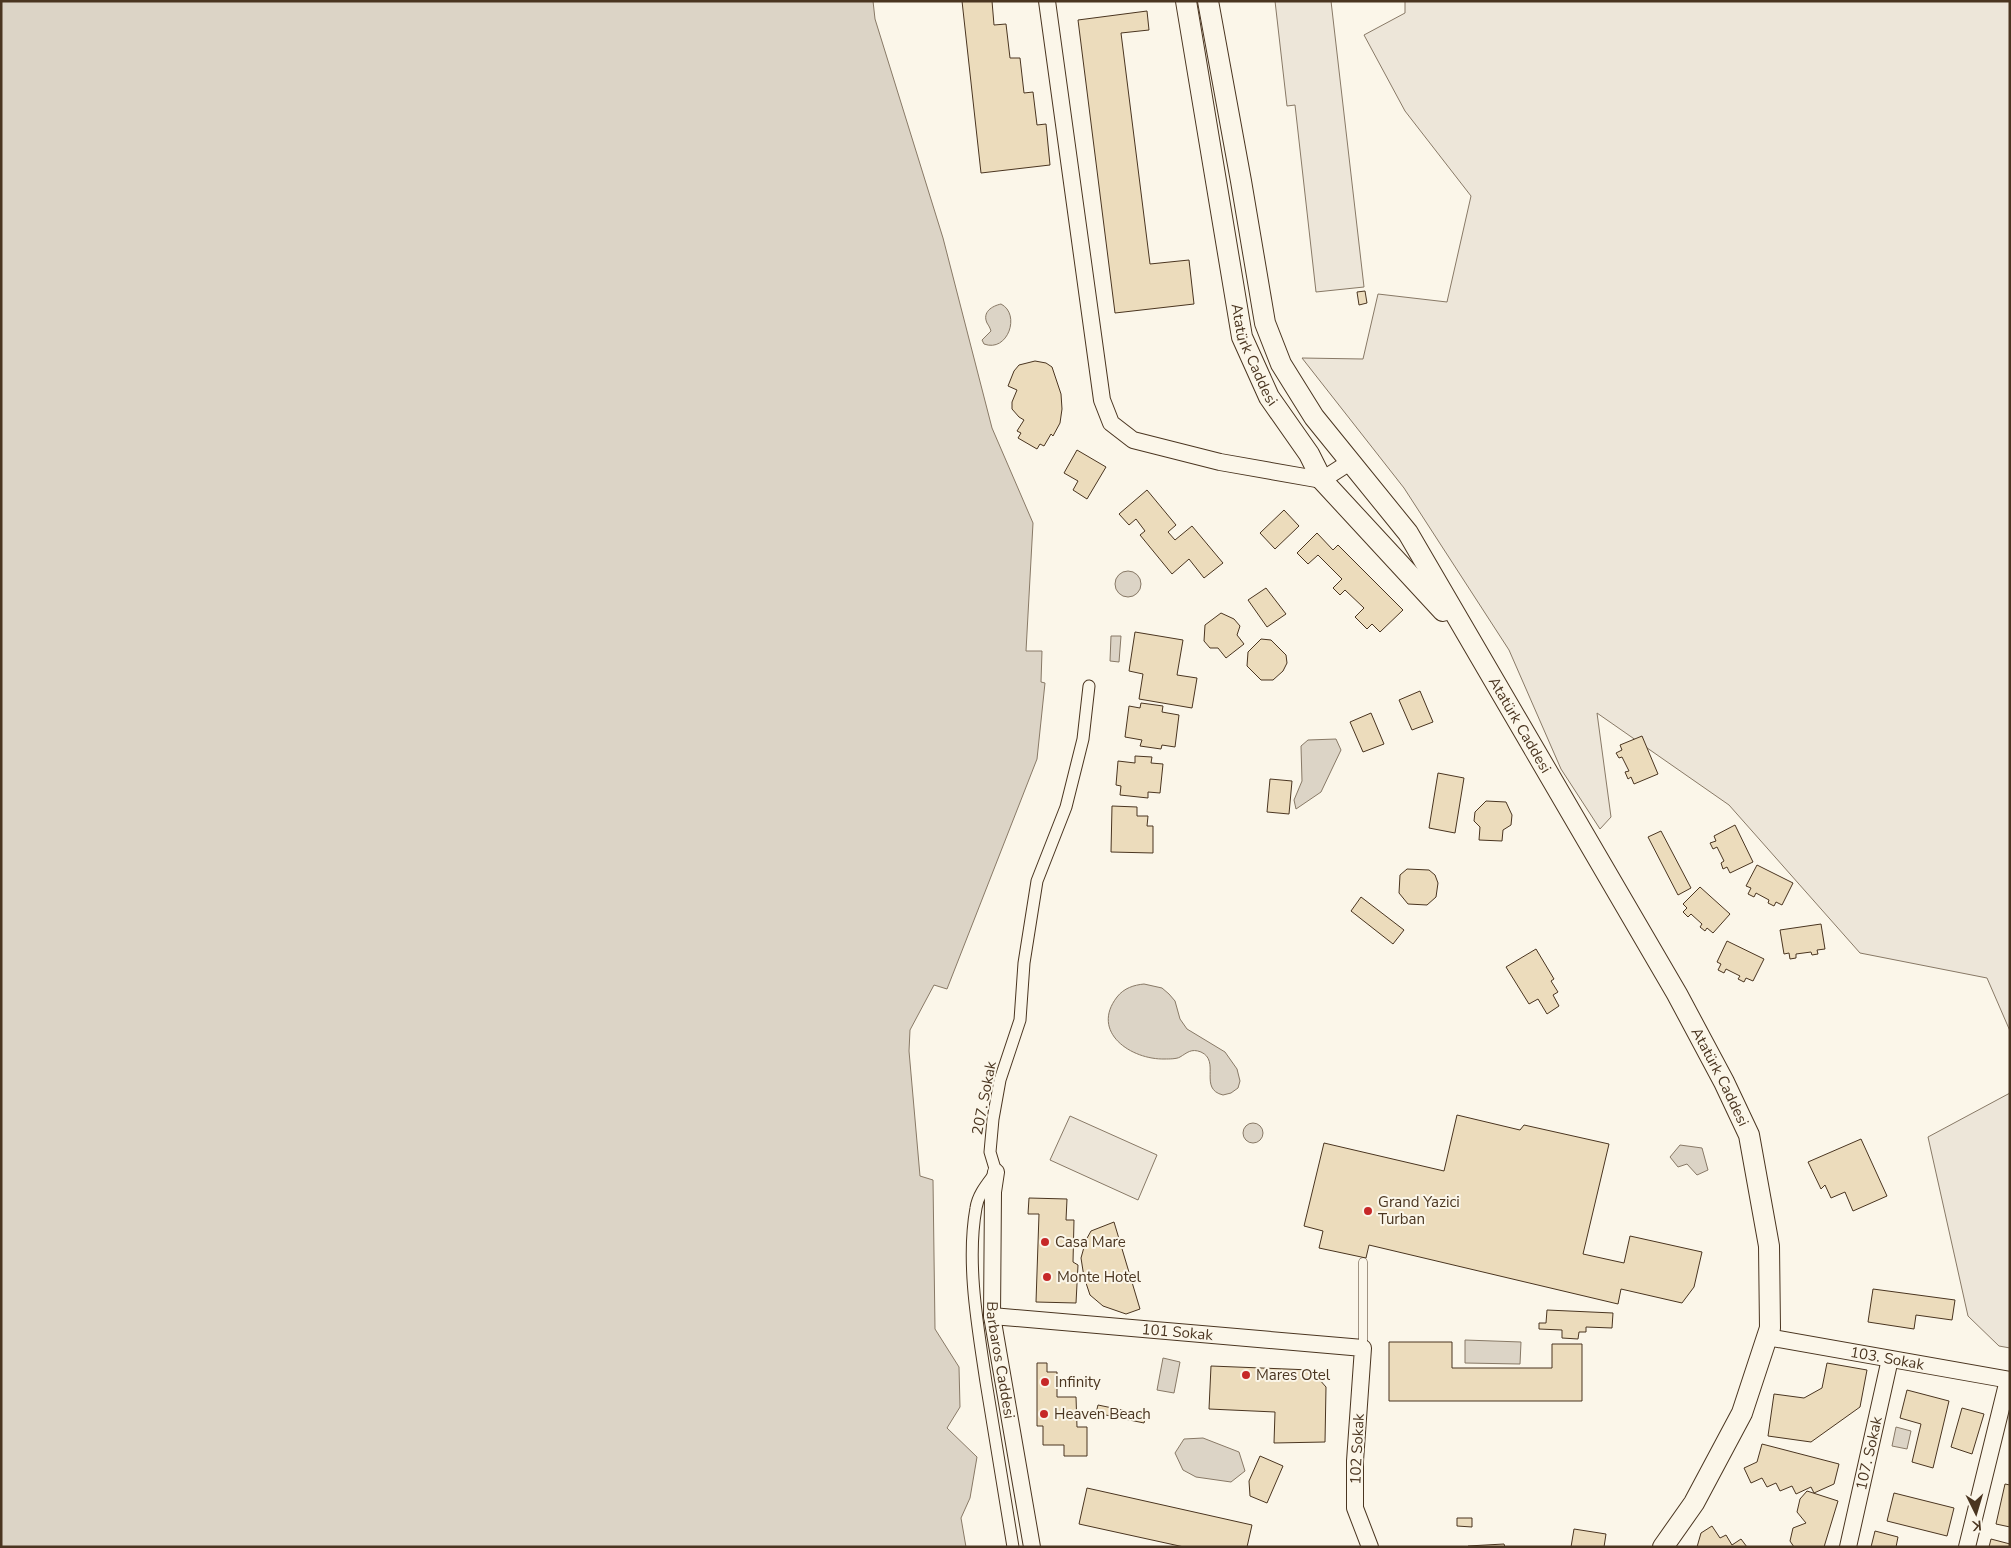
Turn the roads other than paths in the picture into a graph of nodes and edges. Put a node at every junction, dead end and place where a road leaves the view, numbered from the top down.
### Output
1 (1047, 1) edge
2 (1186, 1) edge
3 (1208, 1) edge
4 (1350, 462) junction
5 (1322, 480) junction
6 (1470, 639) junction
7 (1089, 686) dead end
8 (996, 1172) junction
9 (1364, 1262) dead end
10 (992, 1316) junction
11 (1767, 1336) junction
12 (1362, 1348) junction
13 (1890, 1358) junction
14 (2009, 1380) edge
15 (1013, 1547) edge
16 (1032, 1547) edge
17 (1370, 1547) edge
18 (1663, 1547) edge
19 (1848, 1547) edge
20 (1967, 1547) edge

1 - 5 street
2 - 5 street, Atatürk Caddesi
3 - 4 street, Atatürk Caddesi
4 - 5 street
4 - 6 street, Atatürk Caddesi
5 - 6 street, Atatürk Caddesi
6 - 11 street, Atatürk Caddesi
7 - 8 street, 207. Sokak
8 - 10 street, Barbaros Caddesi
8 - 15 street
9 - 12 lane
10 - 12 street, 101 Sokak
10 - 16 street, Barbaros Caddesi
11 - 13 street, 103. Sokak
11 - 18 street, Atatürk Caddesi
12 - 17 street, 102 Sokak
13 - 14 street, 103. Sokak
13 - 19 street, 107. Sokak
14 - 20 street

